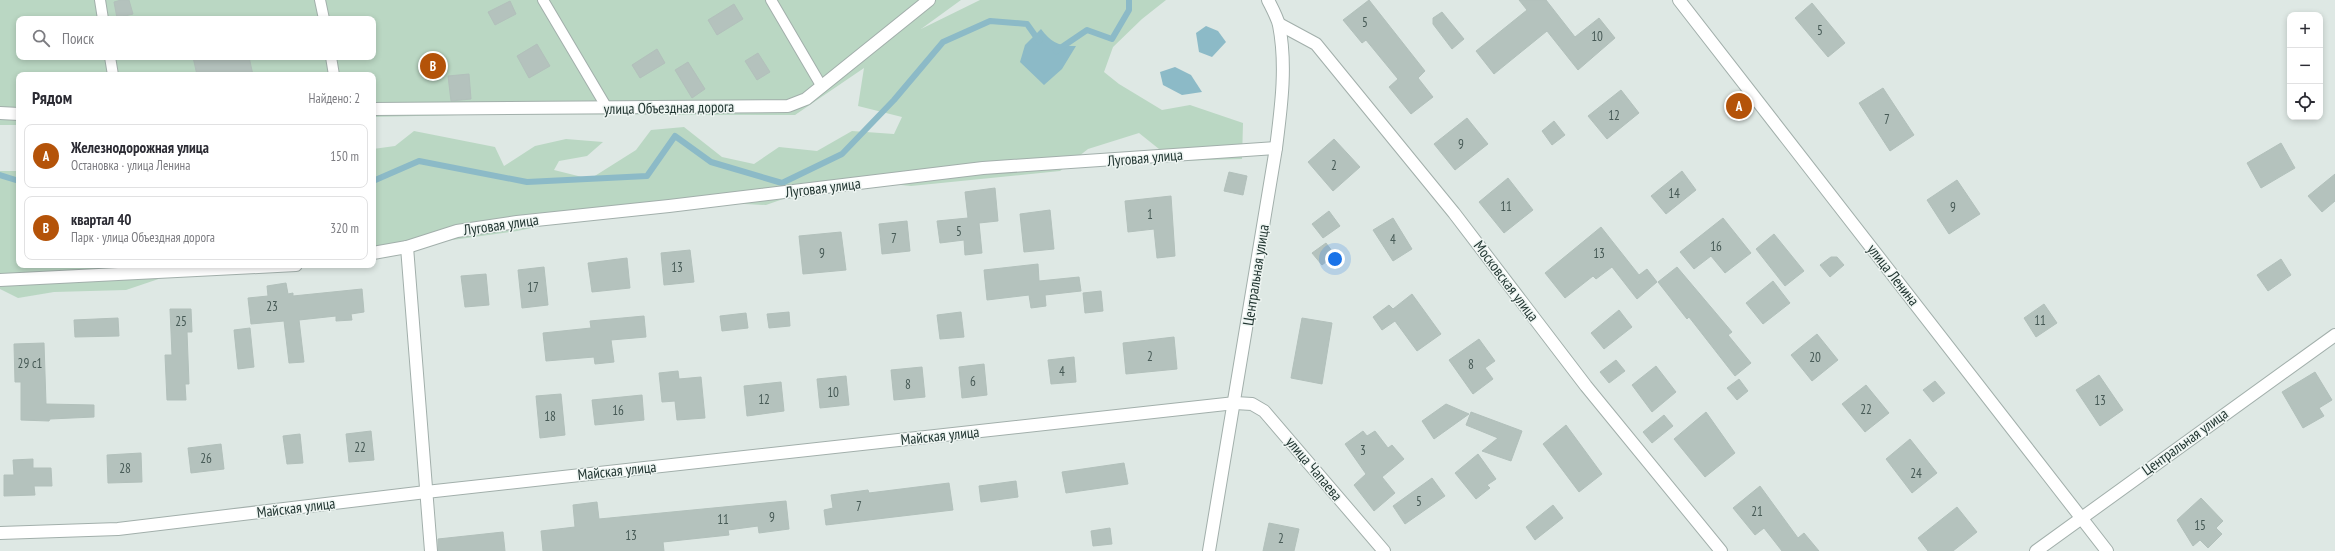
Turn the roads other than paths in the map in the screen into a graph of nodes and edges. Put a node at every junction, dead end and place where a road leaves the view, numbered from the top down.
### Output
1 (100, 0) edge
2 (320, 0) edge
3 (543, 0) edge
4 (771, 0) edge
5 (929, 0) edge
6 (1268, 0) edge
7 (1679, 0) edge
8 (103, 16) edge
9 (323, 16) edge
10 (1279, 24) junction
11 (110, 60) edge
12 (332, 60) edge
13 (112, 72) edge
14 (334, 72) edge
15 (822, 87) junction
16 (607, 108) junction
17 (376, 109) edge
18 (0, 114) edge
19 (16, 114) edge
20 (1276, 148) junction
21 (407, 247) junction
22 (376, 252) edge
23 (237, 268) edge
24 (0, 280) edge
25 (2335, 335) edge
26 (1235, 403) junction
27 (426, 492) junction
28 (2081, 517) junction
29 (0, 533) edge
30 (431, 551) edge
31 (1209, 551) edge
32 (1384, 551) edge
33 (1721, 551) edge
34 (2036, 551) edge
35 (2107, 551) edge

1 - 8 lane
2 - 9 lane
3 - 16 lane
4 - 15 lane
5 - 15 street, улица Объездная дорога
6 - 10 street, Центральная улица
7 - 28 street, улица Ленина
10 - 20 street, Центральная улица
10 - 33 street, Московская улица
11 - 13 lane
12 - 14 lane
15 - 16 street, улица Объездная дорога
16 - 17 street, улица Объездная дорога
18 - 19 street
20 - 21 street, Луговая улица
20 - 26 street, Центральная улица
21 - 22 street, Луговая улица
21 - 27 street
23 - 24 street
25 - 28 street, Центральная улица
26 - 27 street, Майская улица
26 - 31 street, Центральная улица
26 - 32 street, улица Чапаева
27 - 29 street, Майская улица
27 - 30 street
28 - 34 street, Центральная улица
28 - 35 street, улица Ленина

